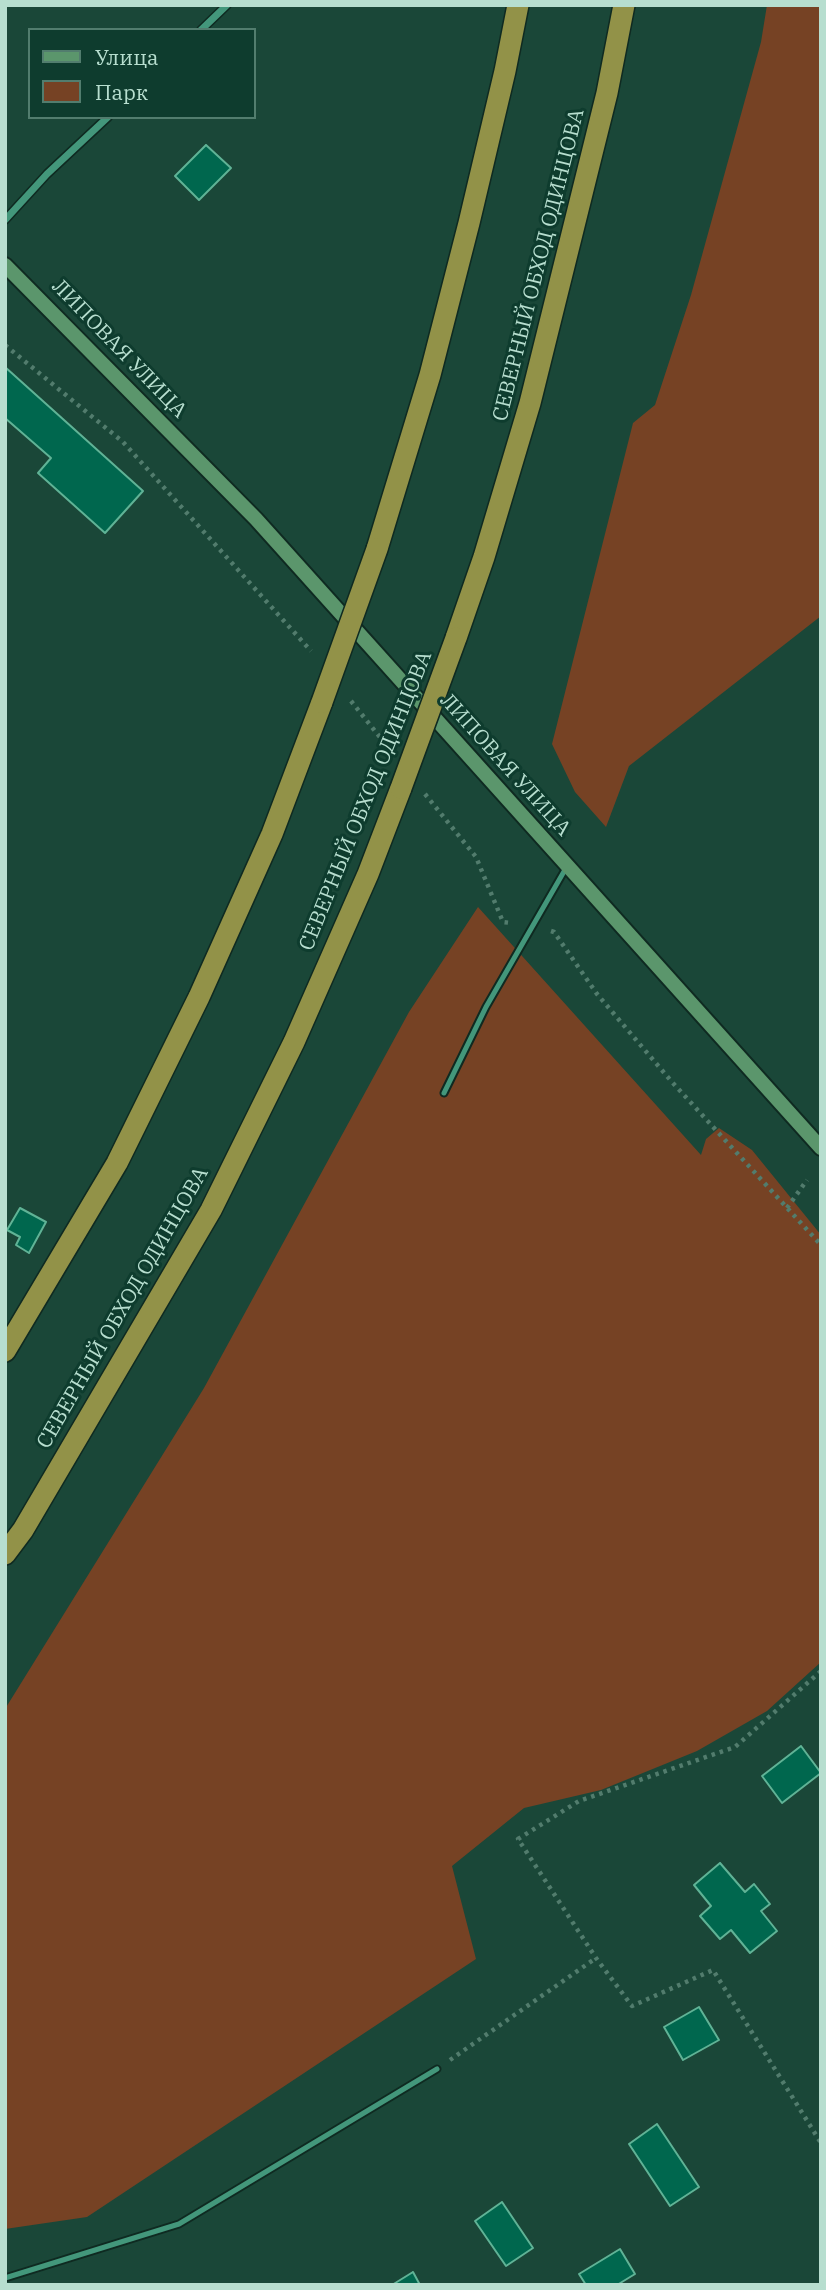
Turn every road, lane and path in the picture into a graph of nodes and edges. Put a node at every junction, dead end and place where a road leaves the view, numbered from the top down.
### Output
1 (227, 5) edge
2 (518, 5) edge
3 (624, 5) edge
4 (203, 28) edge
5 (106, 119) edge
6 (5, 220) edge
7 (5, 265) edge
8 (567, 865) junction
9 (443, 1093) dead end
10 (821, 1148) edge
11 (807, 1180) dead end
12 (786, 1208) dead end
13 (5, 1351) edge
14 (5, 1554) edge
15 (821, 1671) edge
16 (596, 1958) junction
17 (437, 2069) joint
18 (821, 2143) edge
19 (5, 2278) edge

1 - 4 street
2 - 13 highway, bridge
3 - 14 highway, СЕВЕРНЫЙ ОБХОД ОДИНЦОВА, bridge
5 - 6 street
7 - 8 street, ЛИПОВАЯ УЛИЦА
8 - 9 lane
8 - 10 street, ЛИПОВАЯ УЛИЦА
11 - 12 path
15 - 16 path
16 - 17 path
16 - 18 path
17 - 19 lane

